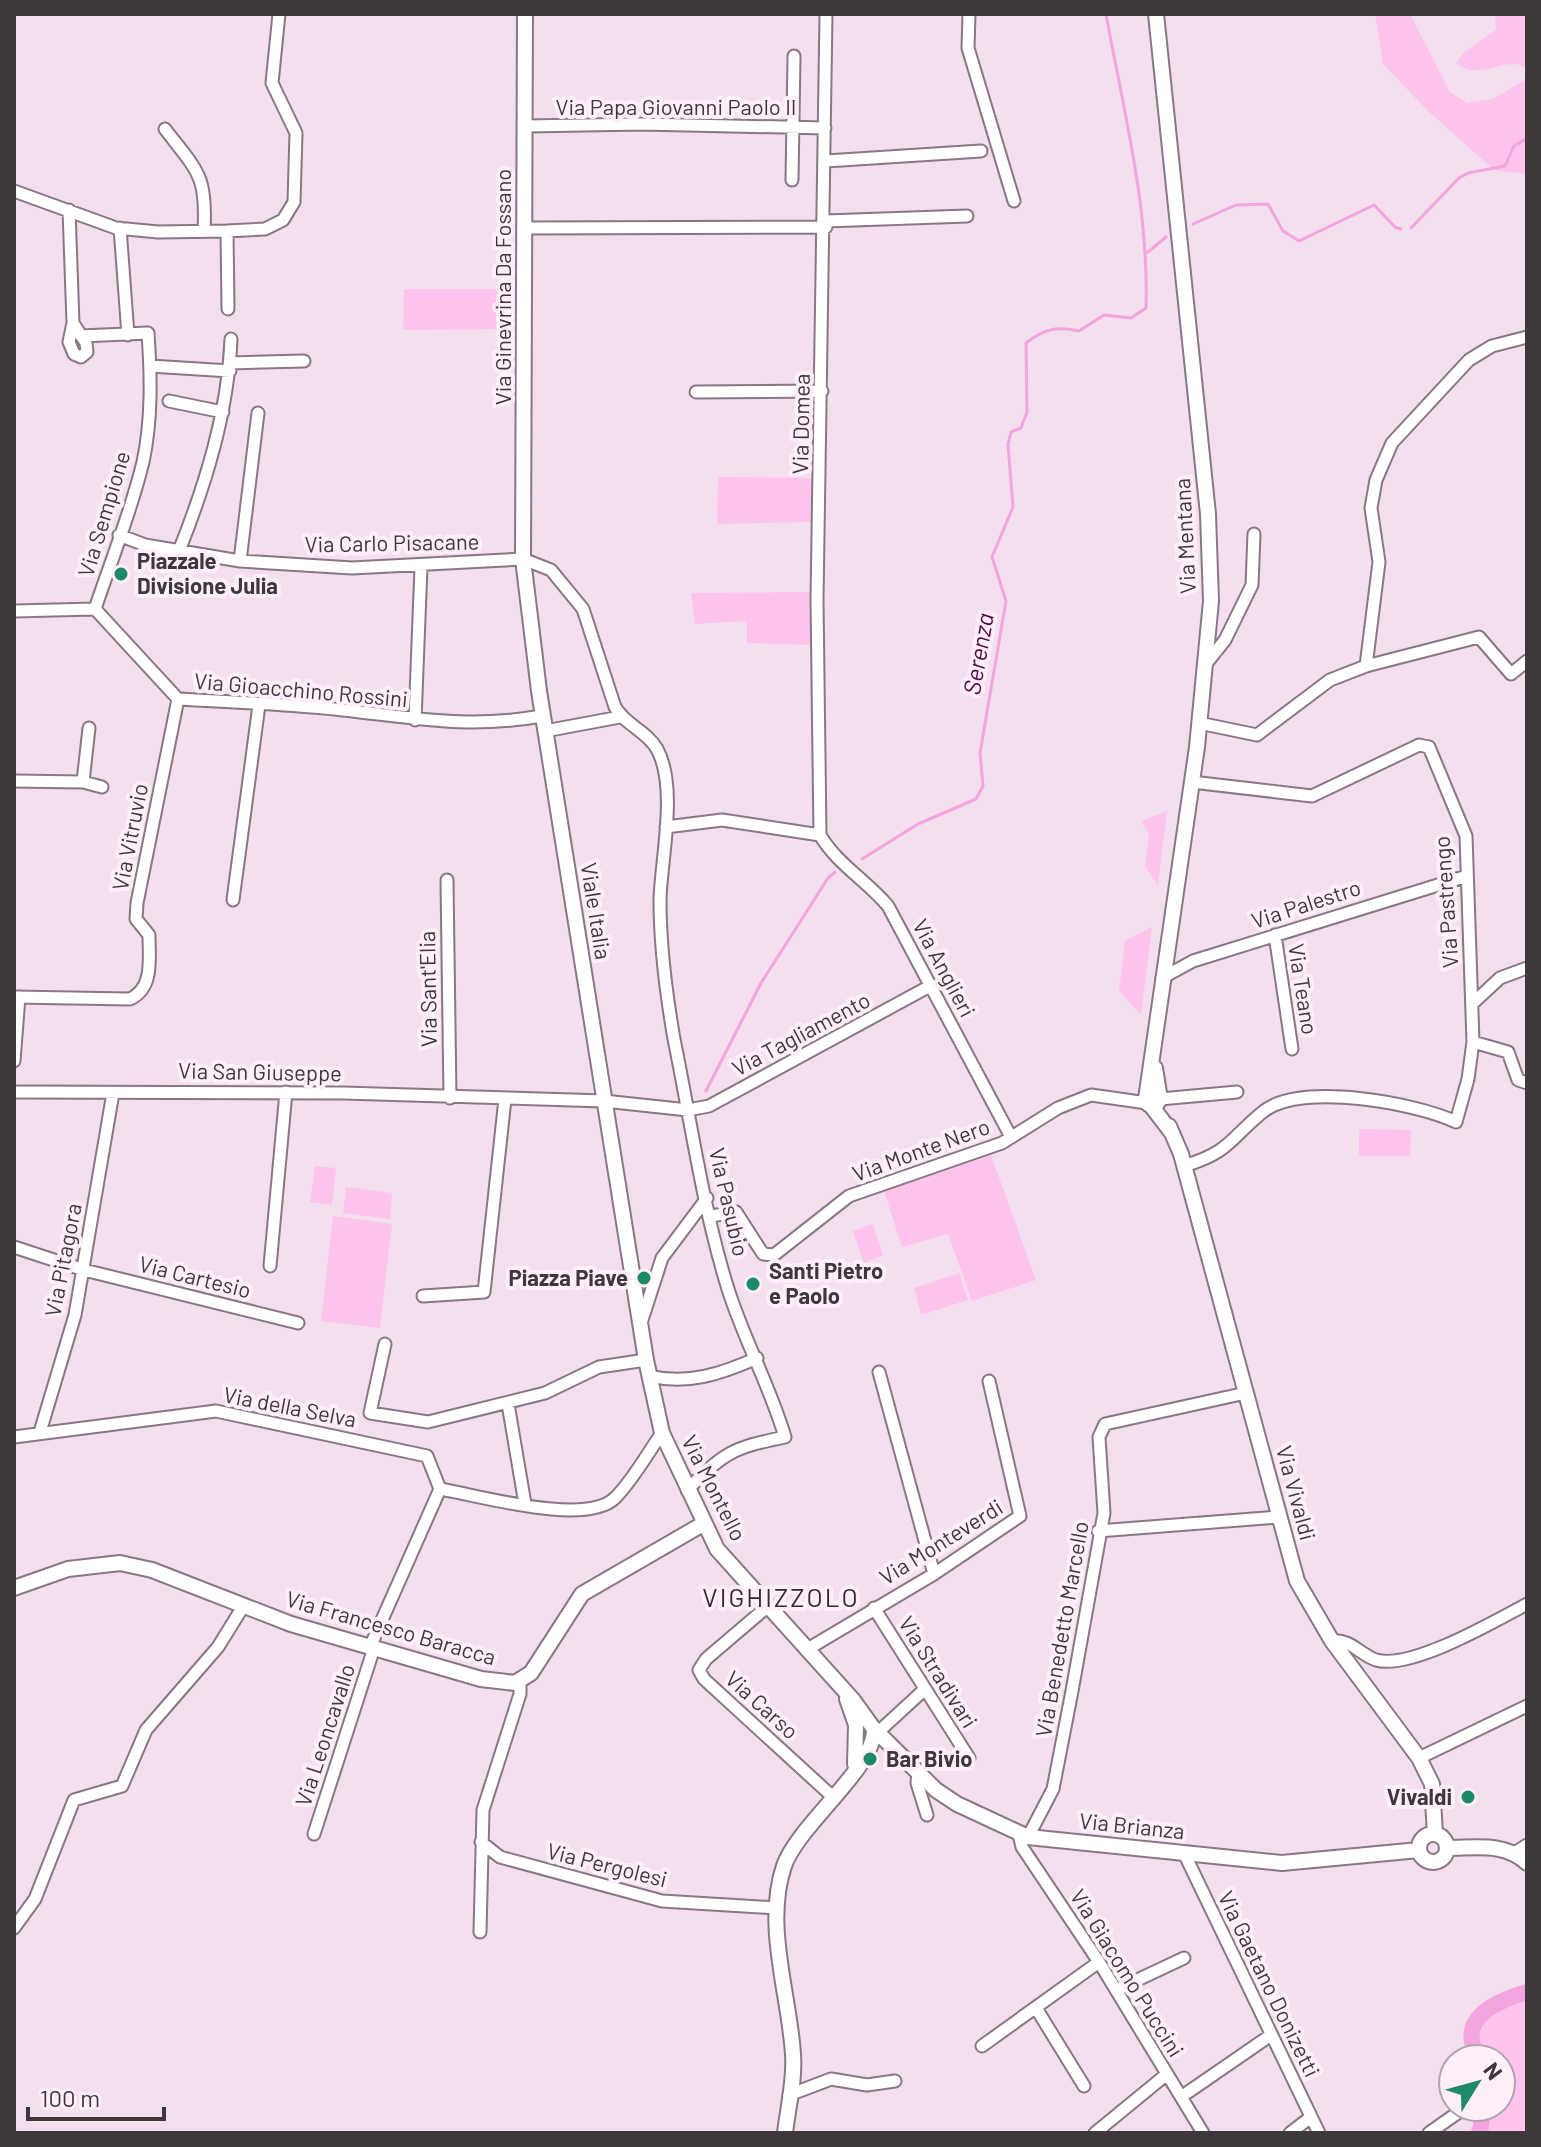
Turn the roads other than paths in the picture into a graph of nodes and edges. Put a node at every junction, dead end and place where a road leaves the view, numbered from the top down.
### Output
1 (279, 14) edge
2 (525, 14) edge
3 (826, 14) edge
4 (969, 14) edge
5 (1156, 14) edge
6 (794, 56) dead end
7 (526, 126) junction
8 (795, 128) junction
9 (825, 128) junction
10 (165, 129) dead end
11 (981, 151) dead end
12 (826, 161) junction
13 (792, 180) dead end
14 (14, 191) edge
15 (1014, 201) dead end
16 (69, 210) junction
17 (967, 216) dead end
18 (826, 224) junction
19 (120, 228) junction
20 (525, 228) junction
21 (204, 231) junction
22 (227, 231) junction
23 (228, 309) dead end
24 (73, 323) junction
25 (128, 335) junction
26 (81, 336) junction
27 (1527, 337) edge
28 (231, 339) dead end
29 (304, 361) dead end
30 (150, 366) junction
31 (230, 367) junction
32 (822, 391) junction
33 (696, 392) dead end
34 (169, 401) dead end
35 (223, 412) junction
36 (258, 413) dead end
37 (1254, 534) dead end
38 (119, 535) junction
39 (179, 551) junction
40 (523, 559) junction
41 (240, 561) junction
42 (421, 567) junction
43 (95, 609) junction
44 (14, 611) edge
45 (1527, 661) edge
46 (1205, 666) junction
47 (1366, 666) junction
48 (178, 699) junction
49 (259, 705) junction
50 (620, 717) junction
51 (415, 720) junction
52 (1199, 723) junction
53 (544, 724) junction
54 (89, 728) dead end
55 (14, 781) edge
56 (83, 782) junction
57 (1192, 782) junction
58 (102, 787) dead end
59 (666, 827) junction
60 (820, 835) junction
61 (1467, 876) junction
62 (447, 880) dead end
63 (233, 900) dead end
64 (1275, 935) junction
65 (1527, 968) edge
66 (1162, 978) junction
67 (930, 986) junction
68 (17, 997) edge
69 (1472, 1004) junction
70 (1473, 1042) junction
71 (1292, 1049) dead end
72 (14, 1061) edge
73 (1527, 1083) edge
74 (14, 1092) edge
75 (286, 1092) junction
76 (1237, 1092) dead end
77 (113, 1093) junction
78 (450, 1098) junction
79 (505, 1099) junction
80 (1153, 1099) junction
81 (604, 1101) junction
82 (688, 1110) junction
83 (1011, 1137) junction
84 (1184, 1166) junction
85 (707, 1198) junction
86 (711, 1216) junction
87 (14, 1247) edge
88 (270, 1266) dead end
89 (84, 1270) junction
90 (423, 1296) dead end
91 (298, 1323) dead end
92 (640, 1327) junction
93 (385, 1344) dead end
94 (757, 1358) junction
95 (646, 1360) junction
96 (879, 1372) dead end
97 (649, 1376) junction
98 (989, 1381) dead end
99 (1246, 1393) junction
100 (508, 1404) junction
101 (40, 1432) junction
102 (662, 1433) junction
103 (14, 1437) edge
104 (440, 1489) junction
105 (687, 1490) junction
106 (525, 1504) junction
107 (1279, 1517) junction
108 (703, 1524) junction
109 (1098, 1531) junction
110 (934, 1574) junction
111 (14, 1588) edge
112 (1527, 1604) edge
113 (244, 1605) junction
114 (767, 1607) junction
115 (874, 1608) junction
116 (1332, 1641) junction
117 (372, 1647) junction
118 (806, 1650) junction
119 (520, 1682) junction
120 (925, 1689) junction
121 (1527, 1706) edge
122 (872, 1733) junction
123 (969, 1758) dead end
124 (1419, 1758) junction
125 (918, 1772) junction
126 (834, 1798) junction
127 (927, 1815) dead end
128 (314, 1834) dead end
129 (1435, 1834) junction
130 (1024, 1836) junction
131 (481, 1842) junction
132 (1447, 1848) junction
133 (1521, 1848) edge
134 (1419, 1850) junction
135 (1184, 1853) junction
136 (1527, 1863) edge
137 (777, 1908) junction
138 (14, 1928) edge
139 (480, 1932) dead end
140 (1184, 1958) dead end
141 (1099, 1962) junction
142 (1116, 1990) junction
143 (1036, 2008) junction
144 (1271, 2035) junction
145 (982, 2046) dead end
146 (1167, 2074) junction
147 (895, 2081) dead end
148 (1084, 2086) dead end
149 (789, 2095) junction
150 (1181, 2097) junction
151 (1311, 2117) junction
152 (785, 2132) edge
153 (1095, 2133) edge
154 (1203, 2133) edge
155 (1290, 2133) edge
156 (1319, 2133) edge

1 - 22 street
2 - 7 street, Via Ginevrina Da Fossano
3 - 9 street, Via Domea
4 - 15 street
5 - 46 street, Via Mentana
6 - 8 street
7 - 8 street, Via Papa Giovanni Paolo II
7 - 20 street, Via Ginevrina Da Fossano
8 - 9 street, Via Papa Giovanni Paolo II
8 - 13 street
9 - 12 street, Via Domea
10 - 21 street
11 - 12 street
12 - 18 street, Via Domea
14 - 16 street
16 - 19 street
16 - 24 street
17 - 18 street
18 - 20 street
18 - 32 street, Via Domea
19 - 21 street
19 - 25 street
20 - 40 street, Via Ginevrina Da Fossano
21 - 22 street
22 - 23 street
24 - 26 street
24 - 26 street
25 - 26 street
25 - 30 street, Via Sempione
27 - 47 street
28 - 31 street
29 - 31 street
30 - 31 street
30 - 38 street, Via Sempione
31 - 35 street
32 - 33 street
32 - 60 street, Via Domea
34 - 35 street
35 - 39 street
36 - 41 street
37 - 46 street
38 - 39 street, Via Carlo Pisacane
38 - 43 street, Via Sempione
39 - 41 street, Via Carlo Pisacane
40 - 42 street, Via Carlo Pisacane
40 - 50 street
40 - 53 street, Viale Italia
41 - 42 street, Via Carlo Pisacane
42 - 51 street
43 - 44 street
43 - 48 street, Via Gioacchino Rossini
45 - 47 street
46 - 52 street, Via Mentana
47 - 52 street
48 - 49 street, Via Gioacchino Rossini
48 - 68 street, Via Vitruvio
49 - 51 street, Via Gioacchino Rossini
49 - 63 street
50 - 53 street, Via Gioacchino Rossini
50 - 59 street, Via Pasubio
51 - 53 street, Via Gioacchino Rossini
52 - 57 street, Via Mentana
53 - 81 street, Viale Italia
54 - 56 street
55 - 56 street
56 - 58 street
57 - 61 street, Via Pastrengo
57 - 66 street, Via Mentana
59 - 60 street
59 - 82 street, Via Pasubio
60 - 67 street, Via Anglieri
61 - 64 street, Via Palestro
61 - 69 street, Via Pastrengo
62 - 78 street, Via Sant'Elia
64 - 66 street, Via Palestro
64 - 71 street, Via Teano
65 - 69 street, Via Pastrengo
66 - 80 street, Via Mentana
67 - 82 street, Via Tagliamento
67 - 83 street, Via Anglieri
68 - 72 street
69 - 70 street
70 - 73 street
70 - 84 street
74 - 77 street, Via San Giuseppe
75 - 77 street, Via San Giuseppe
75 - 78 street, Via San Giuseppe
75 - 88 street
76 - 80 street, Via Monte Nero
77 - 89 street, Via Pitagora
78 - 79 street, Via San Giuseppe
79 - 81 street, Via San Giuseppe
79 - 90 street
80 - 83 street, Via Monte Nero
80 - 84 street, Via Vivaldi
81 - 82 street, Via San Giuseppe
81 - 92 street, Viale Italia
82 - 85 street, Via Pasubio
83 - 86 street, Via Monte Nero
84 - 99 street, Via Vivaldi
85 - 86 street, Via Pasubio
85 - 92 street
86 - 94 street, Via Pasubio
87 - 89 street, Via Cartesio
89 - 91 street, Via Cartesio
89 - 101 street, Via Pitagora
92 - 95 street
93 - 100 street
94 - 97 street
94 - 105 street, Via Pasubio
95 - 97 street, Via Montello
95 - 100 street
96 - 110 street
97 - 102 street, Via Montello
98 - 110 street, Via Monteverdi
99 - 107 street, Via Vivaldi
99 - 109 street, Via Benedetto Marcello
100 - 106 street
101 - 103 street, Via della Selva
101 - 104 street, Via della Selva
102 - 105 street, Via Montello
102 - 106 street
104 - 106 street
104 - 117 street, Via Leoncavallo
105 - 108 street, Via Montello
107 - 109 street
107 - 116 street, Via Vivaldi
108 - 114 street, Via Montello
108 - 119 street, Via Francesco Baracca
109 - 130 street, Via Benedetto Marcello
110 - 115 street, Via Monteverdi
111 - 113 street, Via Francesco Baracca
112 - 116 street
113 - 117 street, Via Francesco Baracca
113 - 138 street
114 - 118 street, Via Montello
114 - 126 street, Via Carso
115 - 118 street, Via Monteverdi
115 - 120 street, Via Stradivari
116 - 124 street, Via Vivaldi
117 - 119 street, Via Francesco Baracca
117 - 128 street, Via Leoncavallo
118 - 122 street, Via Montello
119 - 131 street
120 - 122 street
120 - 123 street, Via Stradivari
121 - 124 street
122 - 125 street, Via Brianza
122 - 126 street
124 - 129 street, Via Vivaldi
125 - 127 street
125 - 130 street, Via Brianza
126 - 137 street
129 - 132 street
129 - 134 street
130 - 135 street, Via Brianza
130 - 141 street, Via Giacomo Puccini
131 - 137 street, Via Pergolesi
131 - 139 street
132 - 133 street
132 - 134 street
133 - 136 street
134 - 135 street, Via Brianza
135 - 144 street, Via Gaetano Donizetti
137 - 149 street
140 - 142 street
141 - 142 street, Via Giacomo Puccini
141 - 143 street
142 - 146 street, Via Giacomo Puccini
143 - 145 street
143 - 148 street
144 - 150 street
144 - 151 street, Via Gaetano Donizetti
146 - 150 street, Via Giacomo Puccini
146 - 153 street
147 - 149 street
149 - 152 street
150 - 154 street, Via Giacomo Puccini
151 - 155 street
151 - 156 street, Via Gaetano Donizetti

